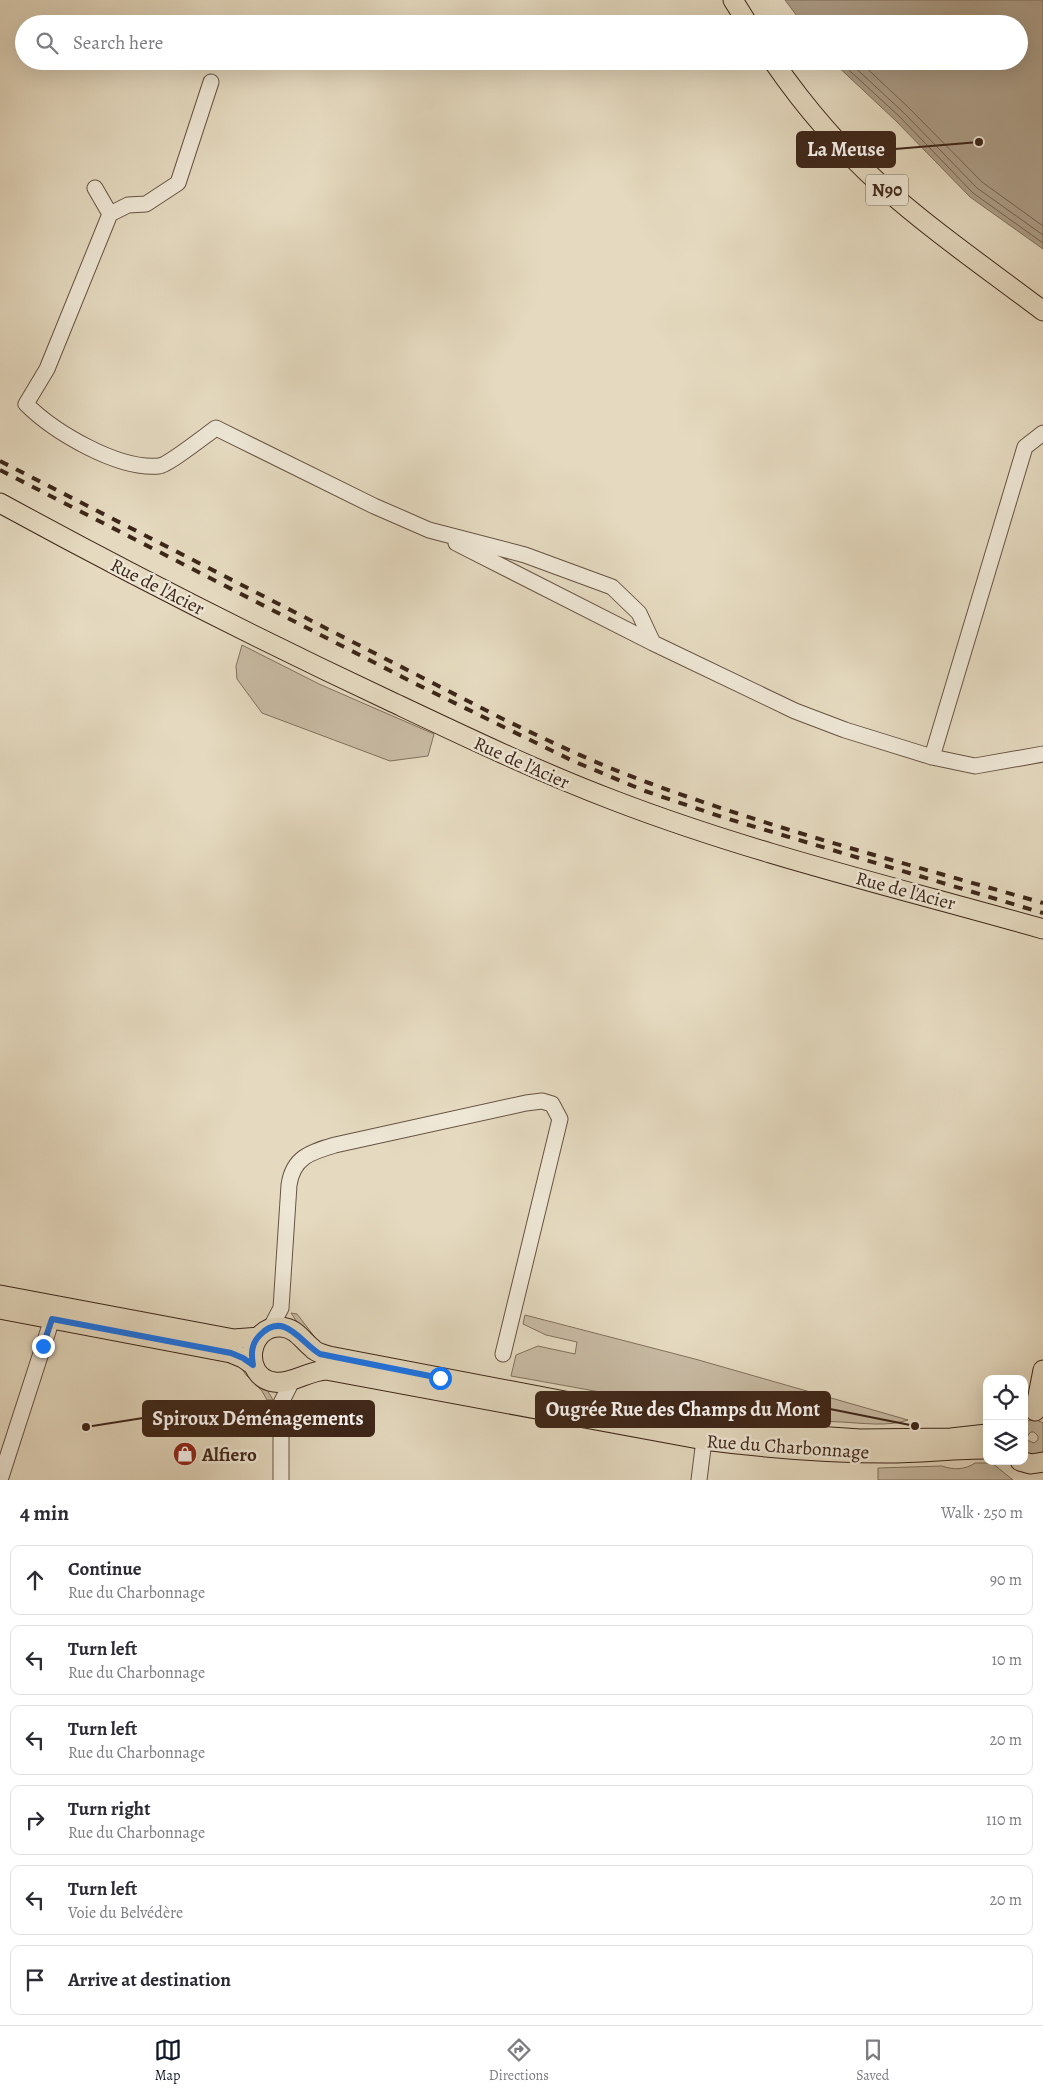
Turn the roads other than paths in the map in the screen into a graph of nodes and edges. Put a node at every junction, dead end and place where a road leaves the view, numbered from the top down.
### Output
1 (733, 0) edge
2 (742, 15) edge
3 (780, 70) edge
4 (211, 82) dead end
5 (95, 188) dead end
6 (110, 214) junction
7 (1043, 311) edge
8 (1043, 433) edge
9 (0, 503) edge
10 (0, 520) edge
11 (32, 520) junction
12 (429, 530) junction
13 (653, 643) junction
14 (1043, 754) edge
15 (932, 757) junction
16 (1043, 928) edge
17 (0, 1295) edge
18 (281, 1308) junction
19 (0, 1309) edge
20 (52, 1319) junction
21 (264, 1333) junction
22 (300, 1336) junction
23 (502, 1354) dead end
24 (253, 1365) junction
25 (1043, 1370) edge
26 (295, 1378) junction
27 (268, 1380) junction
28 (281, 1403) junction
29 (1034, 1412) edge
30 (983, 1434) edge
31 (704, 1440) junction
32 (983, 1449) edge
33 (1043, 1462) edge
34 (1028, 1463) edge
35 (1023, 1465) edge
36 (1043, 1473) edge
37 (0, 1480) edge
38 (281, 1480) edge
39 (699, 1480) edge
40 (1035, 1480) edge
41 (1041, 1480) edge

1 - 2 main road
3 - 7 main road, N90
4 - 6 street
5 - 6 street
6 - 12 street
8 - 15 street
9 - 11 main road, Rue de l'Acier
10 - 11 main road
11 - 16 main road, Rue de l'Acier
12 - 13 street
12 - 13 street
13 - 15 street
14 - 15 street
17 - 21 main road, Rue du Charbonnage
18 - 21 street
18 - 22 street
18 - 23 street
19 - 20 main road
20 - 24 main road
20 - 37 street
21 - 22 main road, Rue du Charbonnage
21 - 24 main road
22 - 26 main road
22 - 30 main road, Rue du Charbonnage
24 - 27 main road
25 - 29 main road
26 - 27 main road, Rue du Charbonnage
26 - 28 street
26 - 31 main road, Rue du Charbonnage
27 - 28 street
28 - 38 street
31 - 32 main road, Rue du Charbonnage
31 - 39 street
33 - 34 main road
35 - 40 main road
36 - 41 main road

